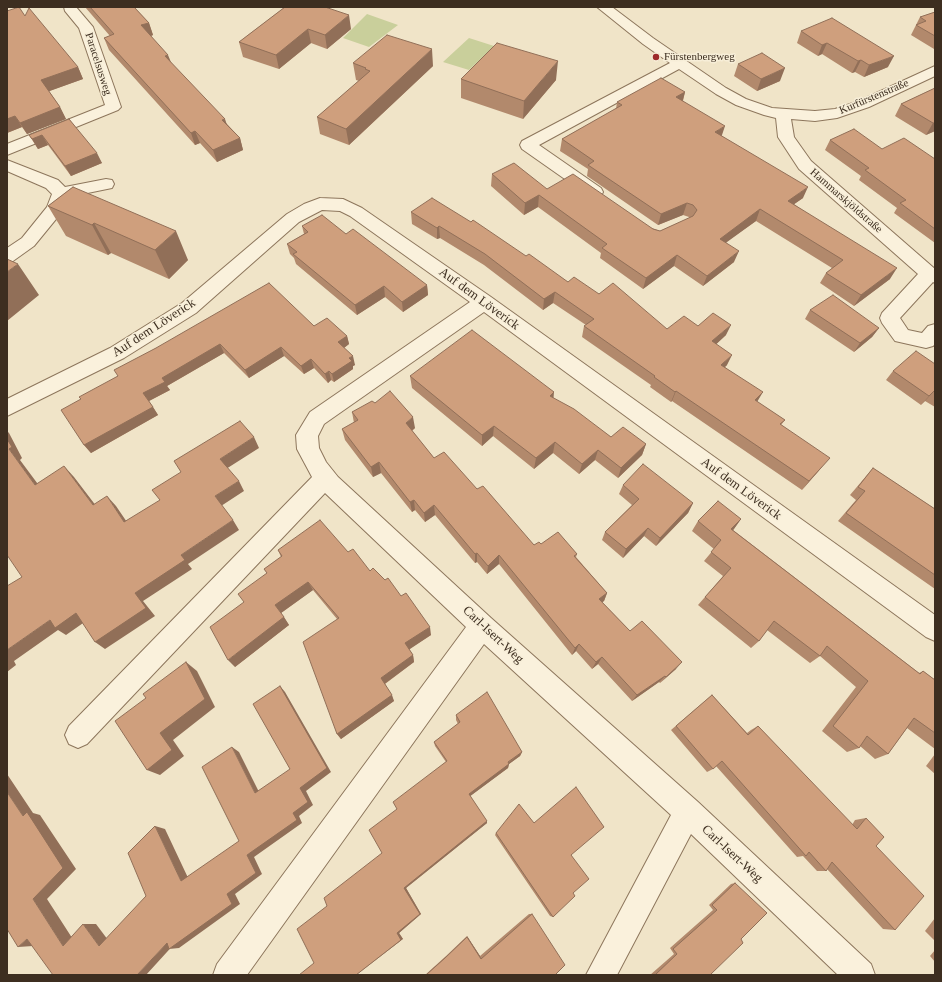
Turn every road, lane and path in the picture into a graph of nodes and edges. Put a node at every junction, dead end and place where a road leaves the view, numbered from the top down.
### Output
1 (604, 7) edge
2 (70, 8) dead end
3 (680, 63) junction
4 (935, 70) edge
5 (783, 114) junction
6 (7, 150) edge
7 (7, 165) edge
8 (106, 184) dead end
9 (61, 193) junction
10 (605, 199) edge
11 (7, 257) edge
12 (932, 275) edge
13 (484, 302) junction
14 (935, 332) edge
15 (7, 408) edge
16 (326, 478) junction
17 (482, 626) junction
18 (935, 629) edge
19 (78, 735) dead end
20 (688, 812) junction
21 (228, 975) edge
22 (601, 975) edge
23 (860, 975) edge

1 - 3 street, Kurfürstenstraße
2 - 6 street, Paracelsusweg
3 - 5 street, Kurfürstenstraße
3 - 10 street
4 - 5 street, Kurfürstenstraße
5 - 12 street, Hammarskjöldstraße
7 - 9 street
8 - 9 street
9 - 11 street
12 - 14 street, Hammarskjöldstraße
13 - 15 street, Auf dem Löverick
13 - 16 street, Carl-Isert-Weg
13 - 18 street, Auf dem Löverick
16 - 17 street, Carl-Isert-Weg
16 - 19 street
17 - 20 street, Carl-Isert-Weg
17 - 21 street
20 - 22 street
20 - 23 street, Carl-Isert-Weg

